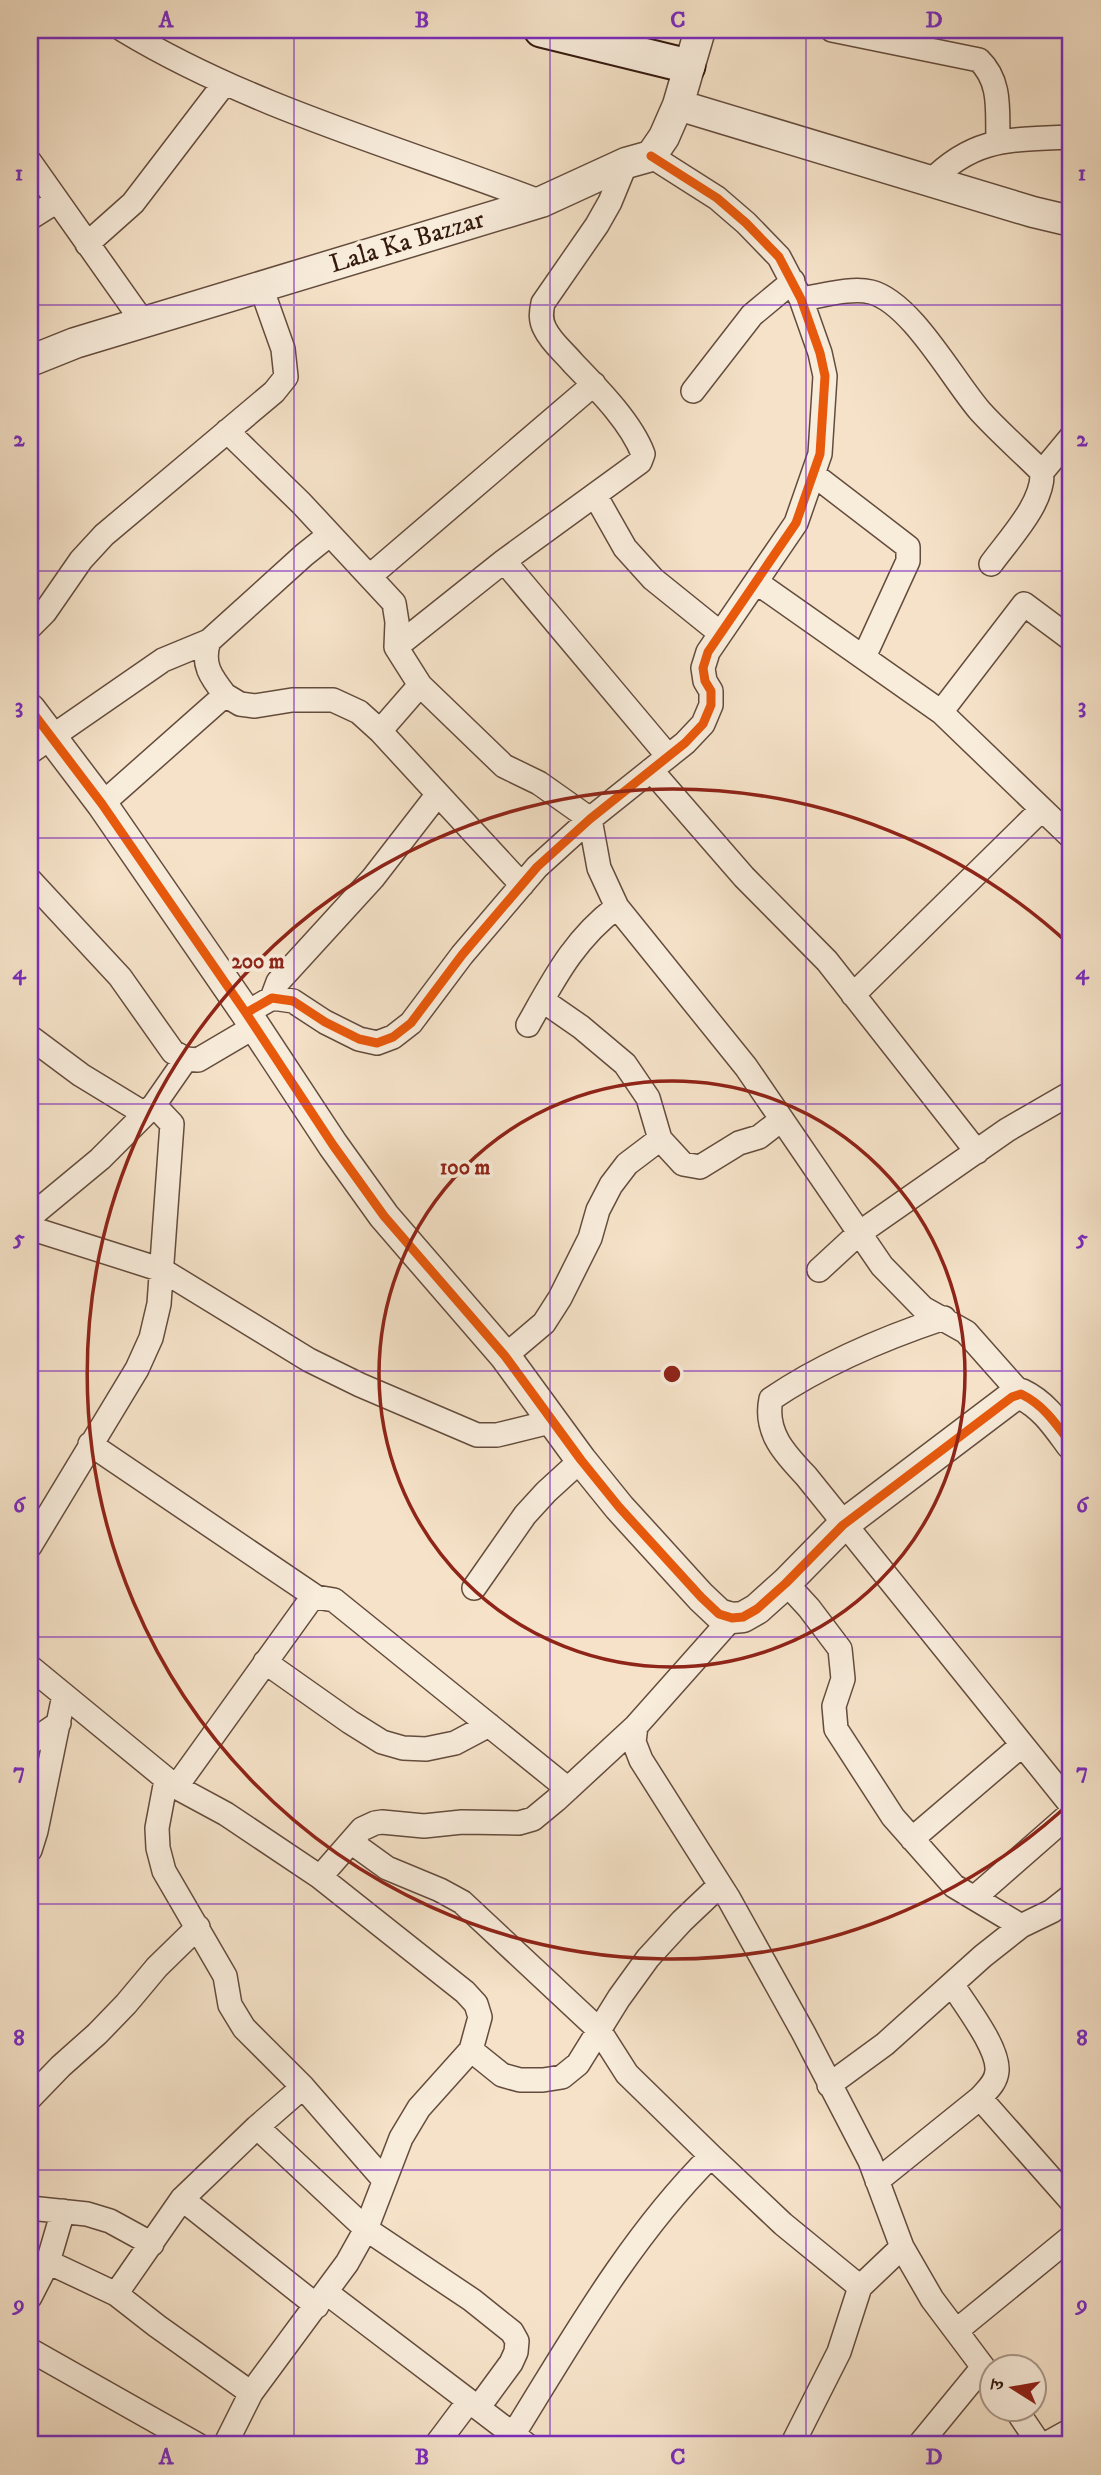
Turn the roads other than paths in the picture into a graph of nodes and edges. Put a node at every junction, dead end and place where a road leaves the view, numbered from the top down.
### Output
1 (123, 30) edge
2 (541, 30) edge
3 (700, 30) edge
4 (832, 30) edge
5 (688, 66) junction
6 (224, 84) junction
7 (678, 105) junction
8 (1071, 137) edge
9 (998, 141) junction
10 (638, 160) junction
11 (30, 162) edge
12 (930, 182) junction
13 (57, 201) junction
14 (541, 202) junction
15 (30, 218) edge
16 (1071, 221) edge
17 (88, 244) junction
18 (261, 287) junction
19 (797, 290) junction
20 (143, 323) junction
21 (30, 361) edge
22 (594, 384) junction
23 (693, 391) dead end
24 (227, 431) junction
25 (1071, 436) edge
26 (1042, 472) junction
27 (813, 474) junction
28 (595, 495) junction
29 (329, 536) junction
30 (504, 561) junction
31 (991, 564) dead end
32 (370, 576) junction
33 (756, 582) junction
34 (30, 626) edge
35 (720, 633) junction
36 (1071, 639) edge
37 (209, 641) junction
38 (396, 647) junction
39 (864, 657) junction
40 (420, 685) junction
41 (225, 695) junction
42 (30, 709) edge
43 (941, 712) junction
44 (380, 731) junction
45 (40, 745) edge
46 (660, 763) junction
47 (438, 794) junction
48 (102, 804) junction
49 (1041, 810) junction
50 (590, 819) junction
51 (1071, 837) edge
52 (30, 880) edge
53 (522, 885) junction
54 (617, 907) junction
55 (853, 995) junction
56 (272, 998) junction
57 (542, 1000) junction
58 (250, 1020) junction
59 (528, 1025) dead end
60 (30, 1037) edge
61 (186, 1059) junction
62 (1071, 1093) edge
63 (150, 1110) junction
64 (781, 1120) junction
65 (660, 1139) junction
66 (977, 1152) junction
67 (30, 1217) edge
68 (30, 1228) edge
69 (858, 1234) junction
70 (162, 1270) junction
71 (819, 1270) dead end
72 (944, 1318) junction
73 (505, 1356) junction
74 (1021, 1394) junction
75 (554, 1421) junction
76 (90, 1444) junction
77 (1071, 1444) edge
78 (581, 1460) junction
79 (843, 1525) junction
80 (30, 1546) edge
81 (786, 1583) junction
82 (474, 1588) dead end
83 (316, 1597) junction
84 (732, 1618) junction
85 (265, 1662) junction
86 (30, 1667) edge
87 (64, 1695) junction
88 (59, 1723) junction
89 (489, 1725) junction
90 (636, 1726) junction
91 (30, 1744) edge
92 (1022, 1745) junction
93 (171, 1783) junction
94 (568, 1789) junction
95 (1071, 1805) edge
96 (1071, 1814) edge
97 (912, 1839) junction
98 (351, 1842) junction
99 (30, 1850) edge
100 (320, 1877) junction
101 (720, 1885) junction
102 (1071, 1896) edge
103 (974, 1898) junction
104 (1021, 1926) junction
105 (198, 1927) junction
106 (952, 1984) junction
107 (599, 2030) junction
108 (471, 2050) junction
109 (830, 2085) junction
110 (303, 2087) junction
111 (30, 2098) edge
112 (980, 2098) junction
113 (257, 2127) junction
114 (711, 2156) junction
115 (384, 2180) junction
116 (877, 2181) junction
117 (182, 2199) junction
118 (1071, 2201) edge
119 (30, 2208) edge
120 (63, 2211) junction
121 (366, 2229) junction
122 (1071, 2237) edge
123 (152, 2244) junction
124 (902, 2247) junction
125 (48, 2262) junction
126 (860, 2287) junction
127 (116, 2294) junction
128 (30, 2297) edge
129 (322, 2299) junction
130 (956, 2331) junction
131 (30, 2350) edge
132 (978, 2360) edge
133 (978, 2383) edge
134 (251, 2393) junction
135 (474, 2405) junction
136 (1025, 2422) edge
137 (1071, 2430) edge
138 (520, 2440) edge
139 (198, 2445) edge
140 (225, 2445) edge
141 (436, 2445) edge
142 (792, 2445) edge
143 (919, 2445) edge
144 (1042, 2445) edge

1 - 6 street
2 - 5 main road
3 - 5 street
4 - 9 street
5 - 7 street
6 - 14 street
6 - 17 street
7 - 10 street
7 - 12 street
8 - 9 street
9 - 12 street
10 - 14 street, Lala Ka Bazzar
10 - 19 street
10 - 22 street
11 - 13 street
12 - 16 street
13 - 15 street
13 - 17 street
14 - 18 street, Lala Ka Bazzar
17 - 20 street
18 - 20 street, Lala Ka Bazzar
18 - 24 street
19 - 23 street
19 - 26 street
19 - 27 street
20 - 21 street, Lala Ka Bazzar
22 - 28 street
22 - 32 street
24 - 29 street
24 - 34 street
25 - 26 street
26 - 31 street
27 - 33 street
27 - 39 street
28 - 30 street
28 - 35 street
29 - 32 street
29 - 37 street
30 - 38 street
30 - 46 street
32 - 38 street
33 - 35 street
33 - 39 street
35 - 46 street
36 - 43 street
37 - 41 street
37 - 45 street
38 - 40 street
39 - 43 street
40 - 44 street
40 - 50 street
41 - 44 street
41 - 48 street
42 - 45 street
43 - 49 street
44 - 47 street
45 - 48 street
46 - 50 street
46 - 55 street
47 - 53 street
47 - 56 street
48 - 58 street
49 - 51 street
49 - 55 street
50 - 53 street
50 - 54 street
52 - 61 street
53 - 56 street
54 - 57 street
54 - 64 street
55 - 66 street
56 - 58 street
57 - 59 street
57 - 65 street
58 - 61 street
58 - 73 street
60 - 63 street
61 - 63 street
62 - 66 street
63 - 67 street
63 - 70 street
64 - 65 street
64 - 69 street
65 - 73 street
66 - 69 street
68 - 70 street
69 - 71 street
69 - 72 street
70 - 75 street
70 - 76 street
72 - 74 street
72 - 79 street
73 - 75 street
74 - 77 street
74 - 79 street
75 - 78 street
76 - 80 street
76 - 83 street
78 - 82 street
78 - 84 street
79 - 81 street
79 - 92 street
81 - 84 street
81 - 97 street
83 - 85 street
83 - 89 street
84 - 90 street
85 - 89 street
85 - 93 street
86 - 87 street
87 - 88 street
87 - 93 street
88 - 91 street
88 - 99 street
89 - 94 street
90 - 94 street
90 - 101 street
92 - 95 street
92 - 97 street
93 - 100 street
93 - 105 street
94 - 98 street
96 - 103 street
97 - 103 street
98 - 100 street
98 - 107 street
100 - 108 street
101 - 107 street
101 - 109 street
102 - 104 street
103 - 104 street
104 - 106 street
105 - 110 street
105 - 111 street
106 - 109 street
106 - 112 street
107 - 108 street
107 - 114 street
108 - 115 street
109 - 116 street
110 - 113 street
110 - 115 street
112 - 116 street
112 - 118 street
113 - 117 street
113 - 121 street
114 - 126 street
114 - 138 street
115 - 121 street
116 - 124 street
117 - 123 street
117 - 129 street
119 - 120 street
120 - 123 street
120 - 125 street
121 - 129 street
121 - 135 street
122 - 130 street
123 - 127 street
124 - 126 street
124 - 130 street
125 - 127 street
125 - 128 street
126 - 142 street
127 - 134 street
129 - 134 street
129 - 135 street
130 - 132 street
131 - 139 street
133 - 143 street
134 - 140 street
135 - 138 street
135 - 141 street
136 - 144 street
137 - 144 street

